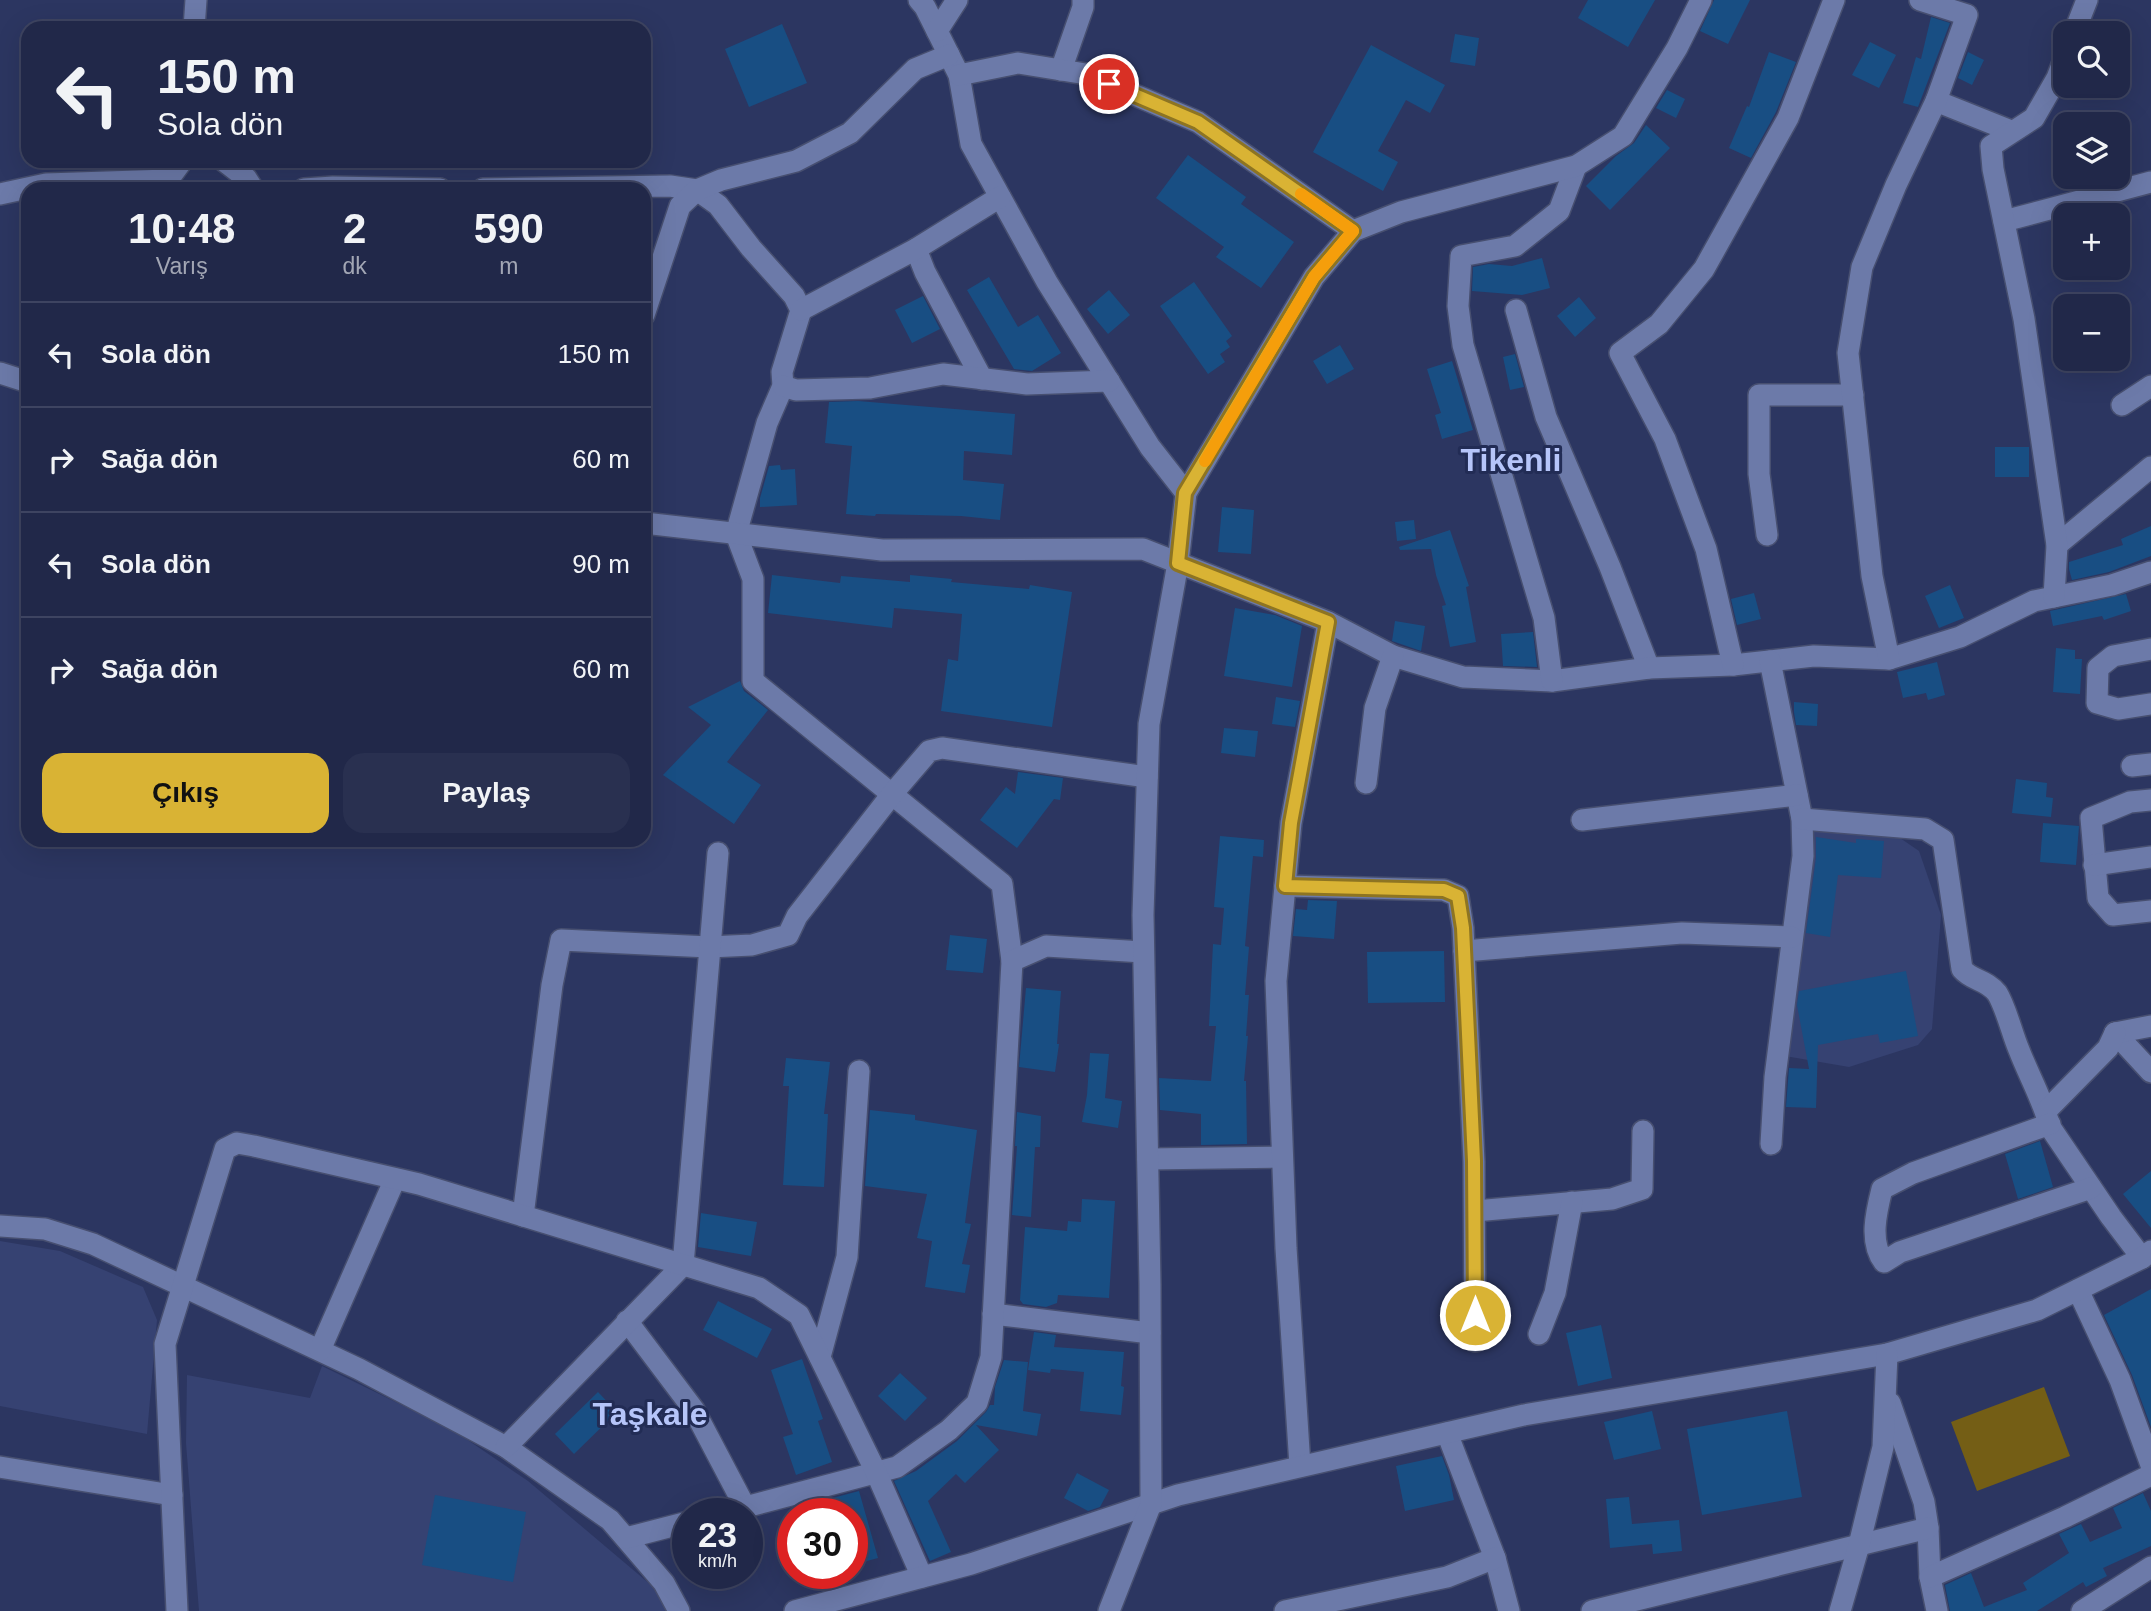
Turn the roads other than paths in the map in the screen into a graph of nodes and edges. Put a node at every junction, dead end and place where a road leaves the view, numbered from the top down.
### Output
1 (196, 0) edge
2 (919, 0) edge
3 (957, 0) edge
4 (1701, 0) edge
5 (1834, 0) edge
6 (1920, 0) edge
7 (2087, 0) edge
8 (1086, 2) edge
9 (194, 21) edge
10 (2079, 21) edge
11 (937, 32) junction
12 (949, 55) junction
13 (1061, 70) junction
14 (959, 75) junction
15 (2053, 85) edge
16 (1936, 102) junction
17 (2011, 131) junction
18 (1576, 166) junction
19 (177, 168) edge
20 (233, 168) edge
21 (107, 182) edge
22 (249, 182) edge
23 (2151, 182) edge
24 (651, 186) edge
25 (21, 189) edge
26 (696, 190) junction
27 (0, 194) edge
28 (1000, 197) junction
29 (2004, 221) junction
30 (1353, 231) junction
31 (916, 249) junction
32 (651, 294) edge
33 (801, 310) junction
34 (1516, 310) dead end
35 (0, 373) edge
36 (982, 379) junction
37 (21, 380) edge
38 (1108, 381) junction
39 (783, 386) junction
40 (2151, 386) edge
41 (1853, 395) junction
42 (2122, 405) dead end
43 (2151, 467) edge
44 (1185, 493) junction
45 (651, 524) edge
46 (737, 534) junction
47 (1767, 535) dead end
48 (2057, 545) junction
49 (1178, 563) junction
50 (2151, 572) edge
51 (2054, 597) junction
52 (1328, 622) junction
53 (2151, 649) edge
54 (1393, 656) junction
55 (1889, 659) junction
56 (1770, 661) junction
57 (1733, 665) junction
58 (1649, 668) junction
59 (1552, 681) junction
60 (2151, 704) edge
61 (1147, 777) junction
62 (1366, 783) dead end
63 (893, 793) junction
64 (1797, 795) junction
65 (2151, 800) edge
66 (1802, 819) junction
67 (1582, 820) dead end
68 (718, 853) dead end
69 (2151, 858) edge
70 (2094, 865) junction
71 (1285, 886) junction
72 (2151, 911) edge
73 (1792, 937) junction
74 (709, 947) junction
75 (1464, 951) junction
76 (1143, 952) junction
77 (1012, 961) junction
78 (2151, 1026) edge
79 (2115, 1033) junction
80 (859, 1071) dead end
81 (2151, 1072) edge
82 (2048, 1117) junction
83 (1643, 1131) dead end
84 (1771, 1144) dead end
85 (1282, 1157) junction
86 (1147, 1159) junction
87 (395, 1179) junction
88 (2091, 1188) junction
89 (1572, 1202) junction
90 (1475, 1212) junction
91 (523, 1216) junction
92 (0, 1226) edge
93 (2147, 1255) edge
94 (683, 1265) junction
95 (182, 1284) junction
96 (2078, 1290) junction
97 (993, 1314) junction
98 (628, 1321) junction
99 (1150, 1333) junction
100 (1539, 1334) dead end
101 (1475, 1341) dead end
102 (320, 1350) junction
103 (1887, 1354) junction
104 (820, 1357) junction
105 (1885, 1389) junction
106 (2144, 1429) edge
107 (1447, 1433) junction
108 (506, 1447) junction
109 (2151, 1465) edge
110 (1300, 1466) junction
111 (0, 1467) edge
112 (876, 1472) junction
113 (2151, 1475) edge
114 (172, 1495) junction
115 (740, 1498) edge
116 (763, 1502) edge
117 (1151, 1504) junction
118 (672, 1526) edge
119 (1928, 1528) junction
120 (626, 1538) junction
121 (1859, 1545) junction
122 (1495, 1558) junction
123 (2151, 1567) edge
124 (922, 1577) junction
125 (1930, 1577) junction
126 (177, 1611) edge
127 (679, 1611) edge
128 (795, 1611) edge
129 (1109, 1611) edge
130 (1285, 1611) edge
131 (1510, 1611) edge
132 (1592, 1611) edge
133 (1840, 1611) edge
134 (1937, 1611) edge
135 (2082, 1611) edge

1 - 9 street
2 - 11 street
3 - 11 street
4 - 18 street
5 - 57 street
6 - 16 street
7 - 10 street
8 - 13 street
11 - 12 street
12 - 14 street
12 - 26 street
13 - 14 street
13 - 30 street
14 - 28 street
15 - 17 street
16 - 17 street
16 - 41 street
17 - 29 street
18 - 30 street
18 - 59 street
19 - 21 street
20 - 22 street
23 - 29 street
24 - 26 street
25 - 27 street
26 - 32 street
26 - 33 street
28 - 31 street
28 - 38 street
29 - 48 street
30 - 44 street
31 - 33 street
31 - 36 street
33 - 39 street
34 - 58 street
35 - 37 street
36 - 38 street
36 - 39 street
38 - 44 street
39 - 46 street
40 - 42 street
41 - 47 street
41 - 55 street
43 - 48 street
44 - 49 street
45 - 46 street
46 - 49 street
46 - 63 street
48 - 51 street
49 - 52 street
49 - 61 street
50 - 51 street
51 - 55 street
52 - 54 street
52 - 71 street
53 - 60 street
54 - 59 street
54 - 62 street
55 - 56 street
56 - 57 street
56 - 64 street
57 - 58 street
58 - 59 street
61 - 63 street
61 - 76 street
63 - 74 street
63 - 77 street
64 - 66 street
64 - 67 street
65 - 70 street
66 - 73 street
66 - 82 street
68 - 74 street
69 - 70 street
70 - 72 street
71 - 75 street
71 - 85 street
73 - 75 street
73 - 84 street
74 - 91 street
74 - 94 street
75 - 90 street
76 - 77 street
76 - 86 street
77 - 97 street
78 - 79 street
79 - 81 street
79 - 82 street
80 - 104 street
82 - 88 street
82 - 88 street
83 - 89 street
85 - 86 street
85 - 110 street
86 - 99 street
87 - 91 street
87 - 95 street
87 - 102 street
88 - 93 street
89 - 90 street
89 - 100 street
90 - 101 street
91 - 94 street
92 - 95 street
93 - 96 street
94 - 98 street
94 - 104 street
95 - 102 street
95 - 114 street
96 - 103 street
96 - 106 street
97 - 99 street
97 - 112 street
98 - 108 street
98 - 115 street
99 - 117 street
102 - 108 street
103 - 105 street
103 - 107 street
104 - 112 street
105 - 119 street
105 - 121 street
106 - 109 street
107 - 110 street
107 - 122 street
108 - 120 street
110 - 117 street
111 - 114 street
112 - 116 street
112 - 124 street
113 - 125 street
114 - 126 street
117 - 124 street
117 - 129 street
118 - 120 street
119 - 121 street
119 - 125 street
120 - 127 street
121 - 132 street
121 - 133 street
122 - 130 street
122 - 131 street
123 - 135 street
124 - 128 street
125 - 134 street

